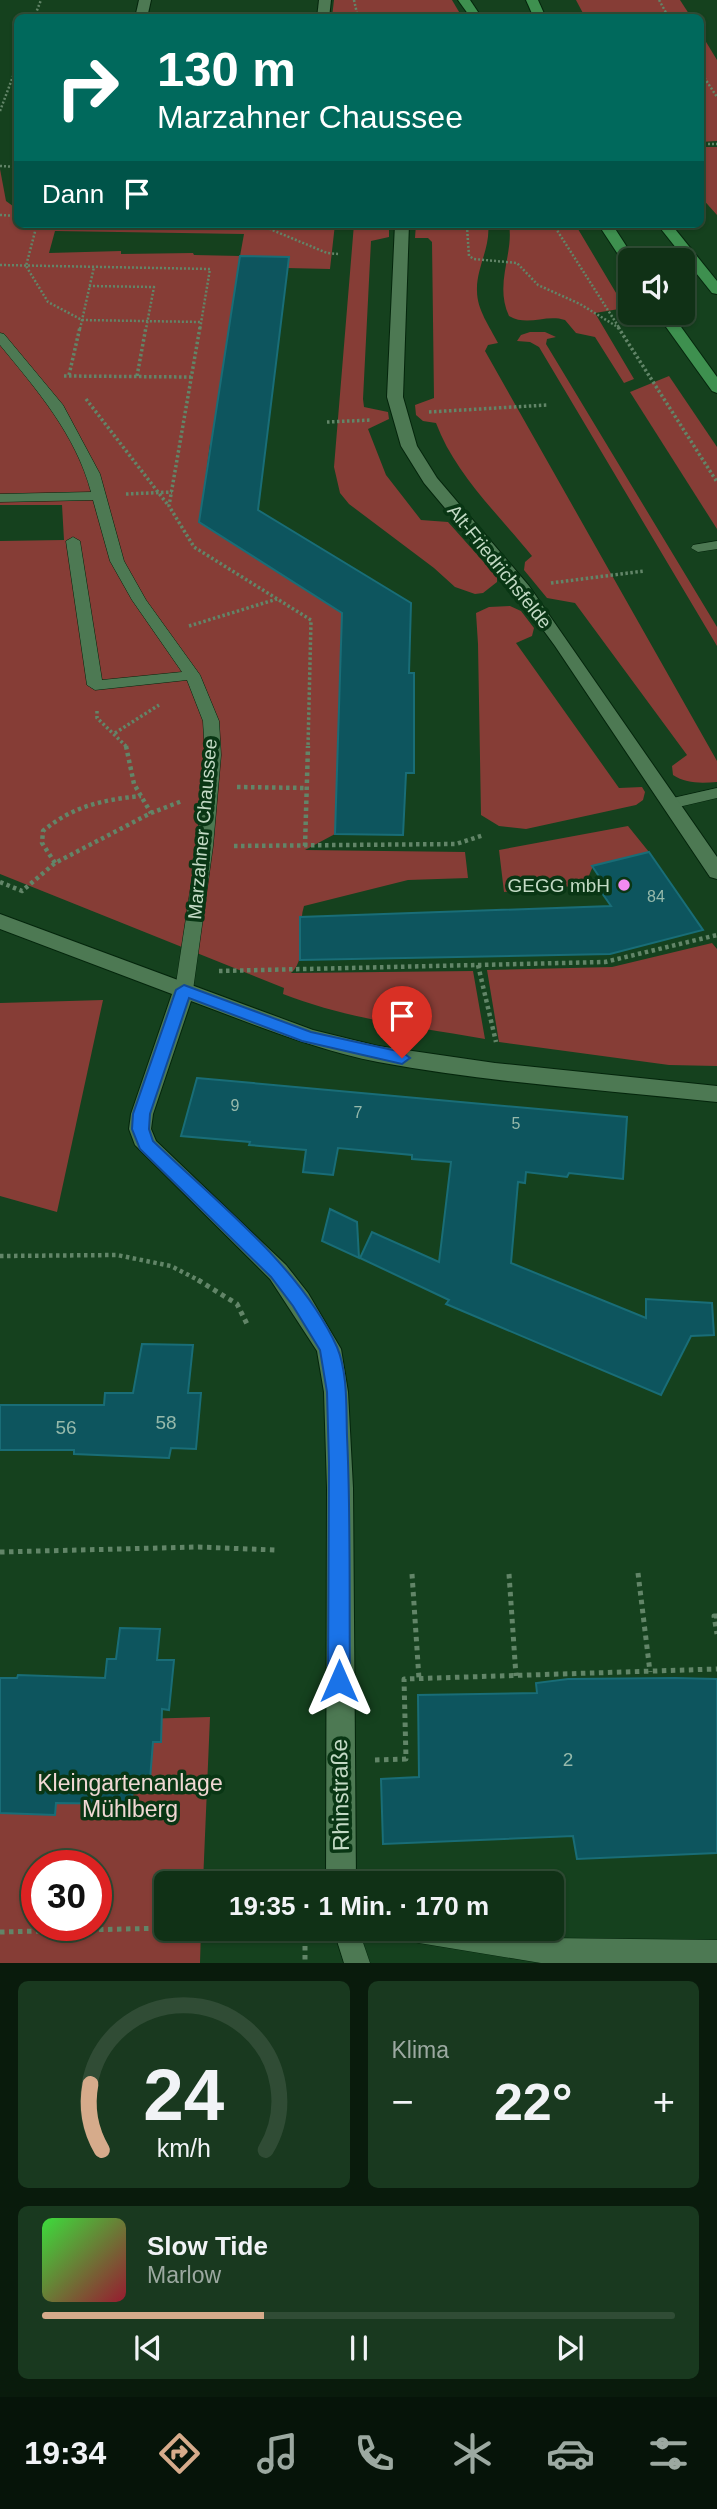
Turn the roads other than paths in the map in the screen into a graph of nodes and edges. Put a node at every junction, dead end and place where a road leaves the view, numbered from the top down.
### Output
1 (402, 228) edge
2 (608, 228) edge
3 (667, 228) edge
4 (621, 248) edge
5 (717, 290) edge
6 (672, 325) edge
7 (0, 337) edge
8 (714, 385) edge
9 (97, 496) junction
10 (0, 498) edge
11 (73, 541) dead end
12 (717, 545) edge
13 (698, 548) dead end
14 (192, 675) junction
15 (717, 793) edge
16 (670, 803) junction
17 (717, 872) edge
18 (5, 929) edge
19 (186, 981) junction
20 (717, 1094) edge
21 (341, 1871) edge
22 (349, 1941) edge
23 (485, 1941) edge
24 (717, 1953) edge
25 (357, 1963) edge

1 - 16 street, Alt-Friedrichsfelde
2 - 4 main road
3 - 5 main road
6 - 8 main road
7 - 9 lane, Marzahner Chaussee
9 - 10 lane
9 - 14 lane, Marzahner Chaussee
11 - 14 lane
12 - 13 lane
14 - 19 lane, Marzahner Chaussee
15 - 16 lane
16 - 17 street, Alt-Friedrichsfelde
18 - 19 street
19 - 20 street
19 - 21 street, Rhinstraße
22 - 25 lane
23 - 24 lane

